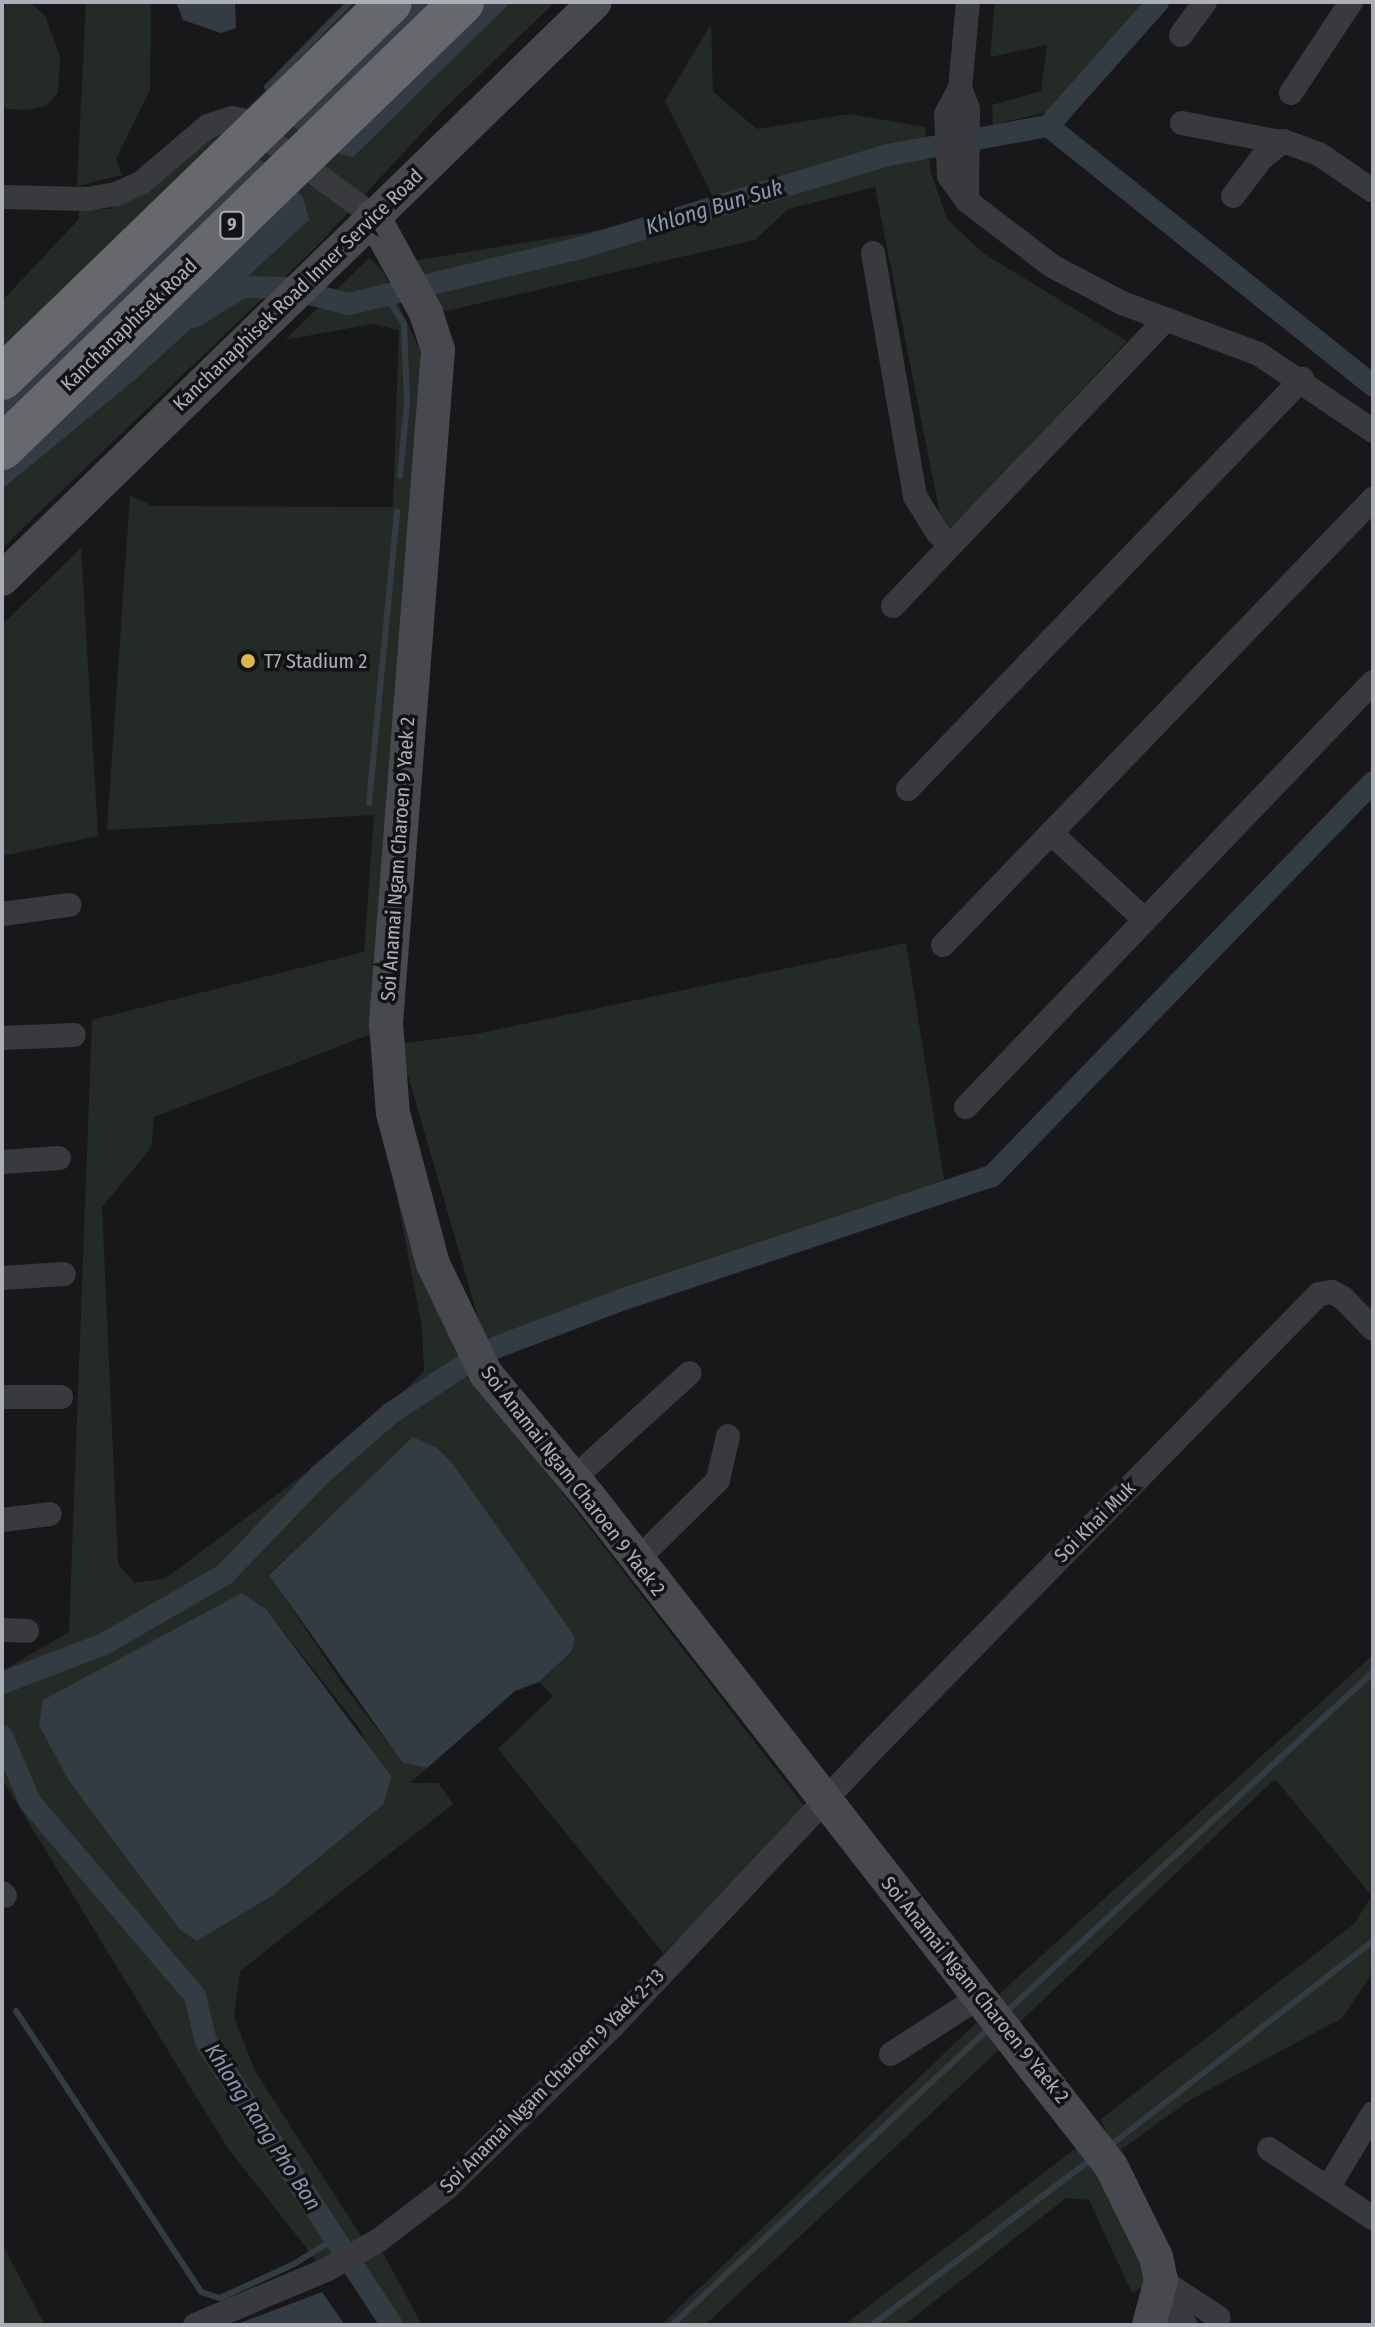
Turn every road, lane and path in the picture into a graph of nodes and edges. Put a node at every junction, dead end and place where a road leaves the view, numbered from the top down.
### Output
1 (390, 2) edge
2 (462, 2) edge
3 (595, 2) edge
4 (968, 2) edge
5 (1205, 2) edge
6 (1351, 2) edge
7 (1181, 35) dead end
8 (1291, 93) dead end
9 (1182, 123) dead end
10 (1280, 142) junction
11 (1373, 191) edge
12 (1233, 196) dead end
13 (2, 197) edge
14 (373, 216) junction
15 (873, 253) dead end
16 (1166, 319) junction
17 (2, 378) edge
18 (1302, 379) junction
19 (1373, 431) edge
20 (2, 448) edge
21 (1373, 499) edge
22 (951, 545) junction
23 (2, 579) edge
24 (893, 606) dead end
25 (1373, 682) edge
26 (908, 789) dead end
27 (1051, 833) junction
28 (69, 905) dead end
29 (2, 914) edge
30 (1145, 920) junction
31 (943, 945) dead end
32 (74, 1035) dead end
33 (2, 1038) edge
34 (966, 1107) dead end
35 (59, 1158) dead end
36 (2, 1162) edge
37 (64, 1274) dead end
38 (2, 1278) edge
39 (1373, 1329) edge
40 (690, 1373) dead end
41 (2, 1397) edge
42 (61, 1397) dead end
43 (728, 1436) dead end
44 (574, 1478) junction
45 (50, 1514) dead end
46 (2, 1520) edge
47 (637, 1560) junction
48 (2, 1630) edge
49 (27, 1631) dead end
50 (825, 1803) junction
51 (996, 2014) junction
52 (891, 2054) dead end
53 (1373, 2113) edge
54 (1269, 2149) dead end
55 (1328, 2188) junction
56 (1373, 2218) edge
57 (1156, 2303) edge
58 (1219, 2318) dead end
59 (200, 2324) edge
60 (1186, 2325) edge

1 - 17 highway, bridge
2 - 20 highway, Kanchanaphisek Road / 9, bridge
3 - 14 street, Kanchanaphisek Road Inner Service Road
4 - 16 street
5 - 7 street
6 - 8 street
9 - 10 street
10 - 11 street
10 - 12 street
13 - 14 street
14 - 23 street, Kanchanaphisek Road Inner Service Road
14 - 44 street, Soi Anamai Ngam Charoen 9 Yaek 2
15 - 22 street
16 - 18 street
16 - 22 street
18 - 19 street
18 - 26 street
21 - 27 street
22 - 24 street
25 - 30 street
27 - 30 street
27 - 31 street
28 - 29 street
30 - 34 street
32 - 33 street
35 - 36 street
37 - 38 street
39 - 50 street, Soi Khai Muk
40 - 44 street
41 - 42 street
43 - 47 street
44 - 47 street, Soi Anamai Ngam Charoen 9 Yaek 2
45 - 46 street
47 - 50 street, Soi Anamai Ngam Charoen 9 Yaek 2
48 - 49 street
50 - 51 street, Soi Anamai Ngam Charoen 9 Yaek 2
50 - 59 street, Soi Anamai Ngam Charoen 9 Yaek 2-13
51 - 52 street
51 - 57 street, Soi Anamai Ngam Charoen 9 Yaek 2
53 - 55 street
54 - 55 street
55 - 56 street
57 - 58 street
57 - 60 street

